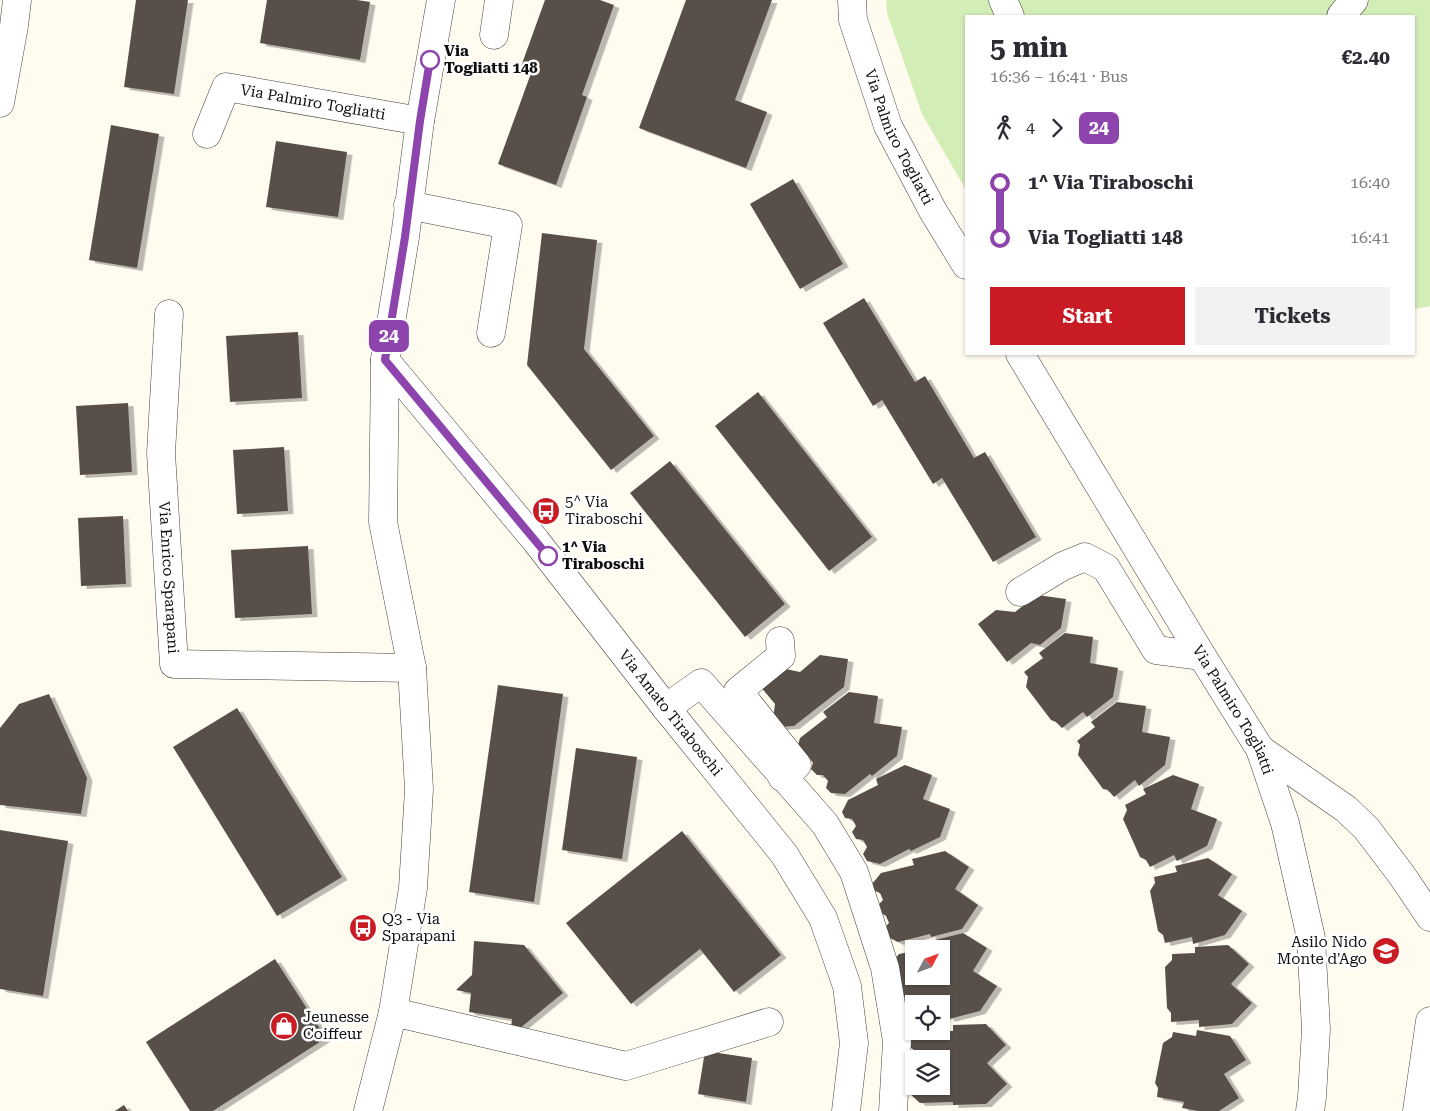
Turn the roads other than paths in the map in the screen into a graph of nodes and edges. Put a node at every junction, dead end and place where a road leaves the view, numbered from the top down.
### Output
1 (441, 0) edge
2 (499, 0) edge
3 (852, 0) edge
4 (1003, 0) edge
5 (1354, 0) edge
6 (1010, 15) edge
7 (1342, 15) edge
8 (10, 24) edge
9 (494, 35) dead end
10 (0, 103) edge
11 (420, 121) junction
12 (207, 134) dead end
13 (408, 205) junction
14 (965, 263) edge
15 (168, 314) dead end
16 (491, 333) dead end
17 (1021, 355) edge
18 (385, 360) junction
19 (1020, 592) dead end
20 (780, 641) dead end
21 (1202, 656) junction
22 (412, 668) junction
23 (666, 708) junction
24 (1260, 749) junction
25 (782, 777) junction
26 (1430, 917) edge
27 (393, 1012) junction
28 (1430, 1021) edge
29 (769, 1022) dead end
30 (368, 1111) edge
31 (846, 1111) edge
32 (893, 1111) edge
33 (1310, 1111) edge
34 (1417, 1111) edge

1 - 11 street
2 - 9 street
3 - 14 street, Via Palmiro Togliatti
4 - 6 street
5 - 7 street
8 - 10 street
11 - 12 street, Via Palmiro Togliatti
11 - 13 street
13 - 16 street
13 - 18 street
15 - 22 street, Via Enrico Sparapani
17 - 21 street, Via Palmiro Togliatti
18 - 22 street
18 - 23 street, Via Amato Tiraboschi
19 - 21 street
20 - 25 street
21 - 24 street, Via Palmiro Togliatti
22 - 27 street
23 - 25 street
23 - 31 street, Via Amato Tiraboschi
24 - 26 street
24 - 33 street, Via Palmiro Togliatti
25 - 32 street
27 - 29 street
27 - 30 street
28 - 34 street

